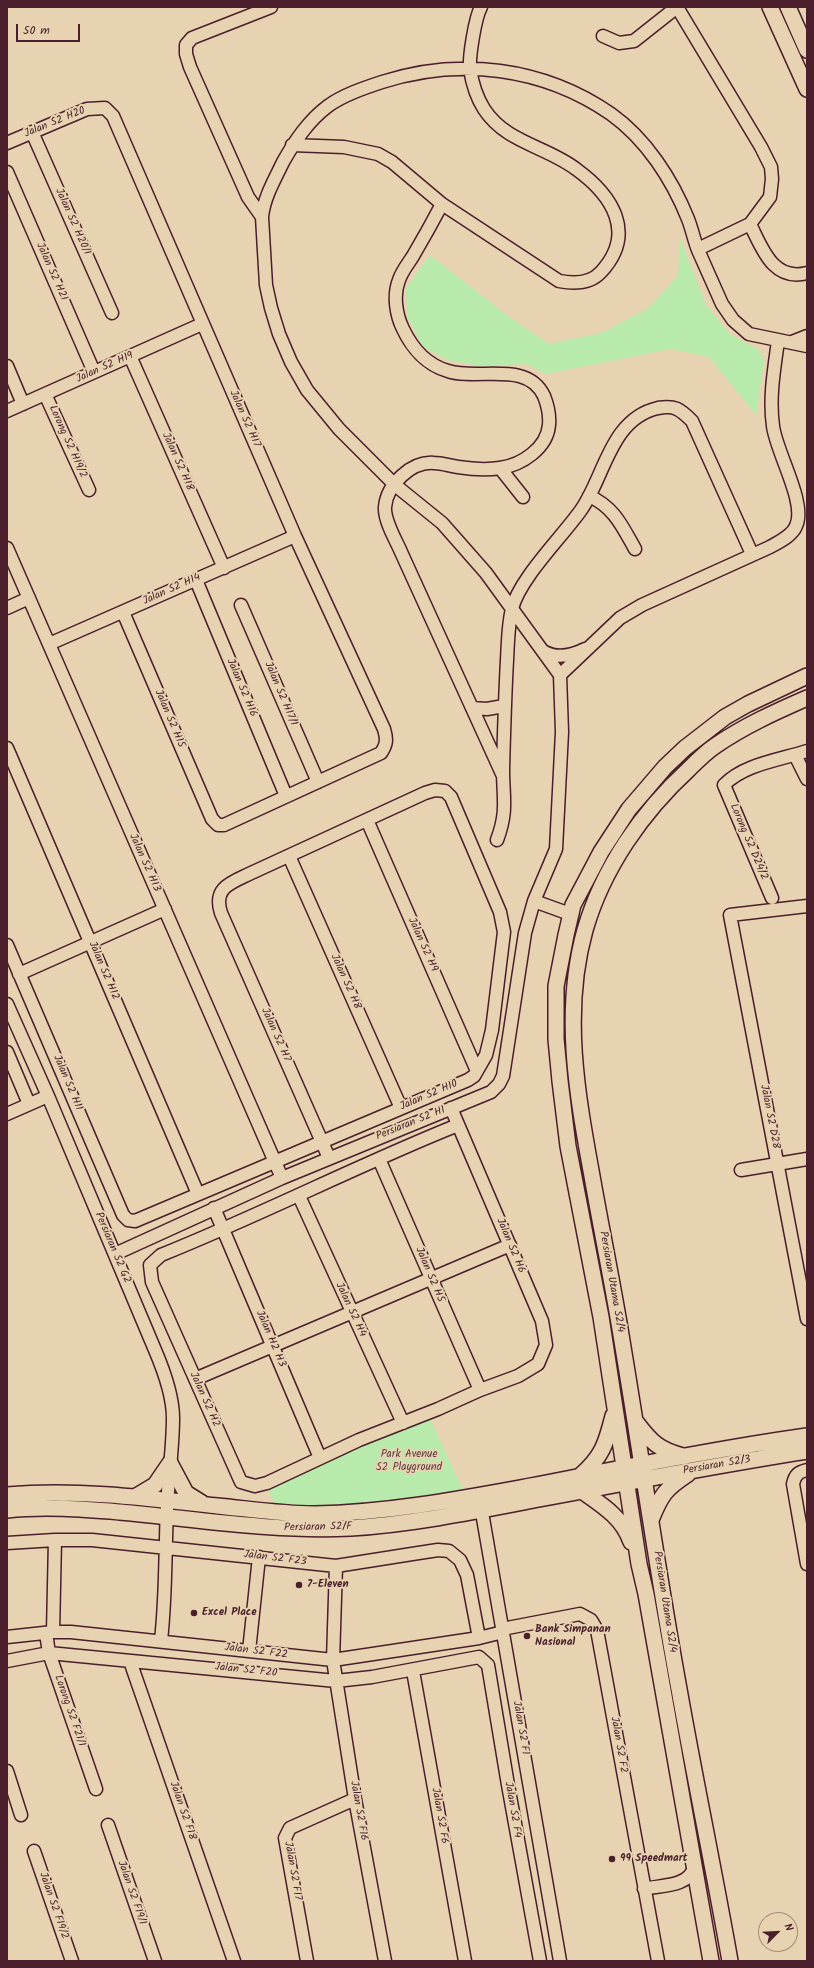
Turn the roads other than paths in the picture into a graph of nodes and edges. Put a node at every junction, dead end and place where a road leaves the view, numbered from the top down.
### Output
1 (272, 7) edge
2 (481, 7) edge
3 (677, 7) edge
4 (770, 7) edge
5 (788, 7) edge
6 (602, 36) dead end
7 (807, 50) edge
8 (470, 68) junction
9 (807, 89) edge
10 (105, 108) joint
11 (32, 132) junction
12 (7, 143) edge
13 (292, 145) junction
14 (7, 172) edge
15 (442, 204) junction
16 (262, 216) junction
17 (750, 224) junction
18 (698, 250) junction
19 (807, 274) edge
20 (112, 313) dead end
21 (202, 324) junction
22 (807, 336) edge
23 (778, 341) junction
24 (792, 342) junction
25 (807, 346) edge
26 (130, 356) junction
27 (7, 366) edge
28 (94, 372) junction
29 (45, 394) junction
30 (23, 404) junction
31 (7, 411) edge
32 (500, 468) junction
33 (395, 484) junction
34 (89, 490) dead end
35 (589, 496) junction
36 (523, 498) dead end
37 (295, 536) junction
38 (7, 548) edge
39 (635, 549) dead end
40 (752, 554) junction
41 (224, 568) junction
42 (196, 580) junction
43 (29, 598) junction
44 (241, 606) dead end
45 (7, 608) edge
46 (512, 609) junction
47 (123, 612) junction
48 (49, 644) junction
49 (591, 646) junction
50 (543, 651) junction
51 (807, 666) edge
52 (560, 674) junction
53 (807, 676) edge
54 (764, 696) junction
55 (807, 698) edge
56 (504, 706) junction
57 (807, 706) edge
58 (472, 708) junction
59 (759, 720) junction
60 (7, 748) edge
61 (801, 753) edge
62 (503, 776) junction
63 (807, 779) edge
64 (318, 782) junction
65 (286, 796) junction
66 (367, 820) junction
67 (497, 840) dead end
68 (289, 856) junction
69 (772, 898) dead end
70 (534, 901) junction
71 (807, 906) edge
72 (165, 909) junction
73 (570, 914) junction
74 (90, 942) junction
75 (7, 945) edge
76 (19, 974) junction
77 (7, 1004) edge
78 (7, 1052) edge
79 (477, 1071) junction
80 (48, 1096) junction
81 (29, 1104) junction
82 (401, 1108) junction
83 (451, 1108) junction
84 (7, 1114) edge
85 (458, 1125) junction
86 (322, 1142) junction
87 (329, 1158) junction
88 (379, 1159) junction
89 (807, 1159) edge
90 (275, 1162) junction
91 (778, 1164) junction
92 (741, 1170) dead end
93 (282, 1178) junction
94 (198, 1194) junction
95 (299, 1196) junction
96 (214, 1208) junction
97 (128, 1220) joint
98 (221, 1225) junction
99 (510, 1245) junction
100 (115, 1254) junction
101 (430, 1278) junction
102 (350, 1311) junction
103 (807, 1319) edge
104 (273, 1345) junction
105 (195, 1379) junction
106 (480, 1390) junction
107 (615, 1411) junction
108 (634, 1418) junction
109 (403, 1423) junction
110 (807, 1436) edge
111 (807, 1451) edge
112 (320, 1458) junction
113 (170, 1463) junction
114 (691, 1463) junction
115 (641, 1464) junction
116 (624, 1467) junction
117 (807, 1470) edge
118 (644, 1480) junction
119 (267, 1483) joint
120 (627, 1483) junction
121 (581, 1484) junction
122 (7, 1495) edge
123 (135, 1497) junction
124 (167, 1501) junction
125 (481, 1503) junction
126 (203, 1504) junction
127 (7, 1510) edge
128 (167, 1516) junction
129 (651, 1521) junction
130 (55, 1540) junction
131 (7, 1544) edge
132 (166, 1547) junction
133 (259, 1557) junction
134 (639, 1564) junction
135 (807, 1564) edge
136 (336, 1566) junction
137 (503, 1630) junction
138 (50, 1632) junction
139 (7, 1637) edge
140 (478, 1638) junction
141 (161, 1640) junction
142 (249, 1651) junction
143 (49, 1653) junction
144 (332, 1660) junction
145 (484, 1660) joint
146 (7, 1661) edge
147 (130, 1661) junction
148 (413, 1671) junction
149 (336, 1681) junction
150 (7, 1770) edge
151 (96, 1789) dead end
152 (355, 1799) junction
153 (21, 1815) dead end
154 (108, 1825) dead end
155 (34, 1851) dead end
156 (694, 1868) junction
157 (684, 1881) junction
158 (644, 1889) junction
159 (698, 1891) junction
160 (72, 1961) edge
161 (155, 1961) edge
162 (234, 1961) edge
163 (307, 1961) edge
164 (385, 1961) edge
165 (465, 1961) edge
166 (540, 1961) edge
167 (560, 1961) edge
168 (658, 1961) edge
169 (711, 1961) edge
170 (730, 1961) edge

1 - 16 street
2 - 8 street
3 - 6 street
3 - 17 street
4 - 9 main road
5 - 7 main road
8 - 13 street
8 - 15 street
8 - 18 street
10 - 11 street, Jalan S2 H20
10 - 21 street, Jalan S2 H17
11 - 12 street, Jalan S2 H20
11 - 20 street, Jalan S2 H20/1
13 - 15 street
13 - 16 street
14 - 28 street, Jalan S2 H21
15 - 32 street
16 - 33 street
17 - 18 street
17 - 19 street
18 - 23 street
21 - 26 street, Jalan S2 H19
21 - 37 street, Jalan S2 H17
22 - 24 street
23 - 24 street
23 - 40 street
24 - 25 street
26 - 28 street, Jalan S2 H19
26 - 41 street, Jalan S2 H18
27 - 30 street
28 - 29 street, Jalan S2 H19
29 - 30 street, Jalan S2 H19
29 - 34 street, Lorong S2 H19/2
30 - 31 street, Jalan S2 H19
32 - 33 street
32 - 36 street
33 - 46 street
33 - 58 street
35 - 39 street
35 - 40 street
35 - 46 street
37 - 41 street, Jalan S2 H14
37 - 64 street, Jalan S2 H17
38 - 43 street, Jalan S2 H13
40 - 49 street
41 - 42 street, Jalan S2 H14
42 - 47 street, Jalan S2 H14
42 - 65 street, Jalan S2 H16
43 - 45 street
43 - 48 street, Jalan S2 H13
44 - 64 street, Jalan S2 H17/1
46 - 50 street
46 - 56 street
47 - 48 street, Jalan S2 H14
47 - 65 street, Jalan S2 H15
48 - 72 street, Jalan S2 H13
49 - 50 street
49 - 52 street
50 - 52 street
51 - 54 main road
52 - 70 street, Persiaran S2 H1
53 - 54 main road
54 - 73 main road
55 - 59 main road, Persiaran Utama S2/4
56 - 58 street
56 - 62 street
57 - 59 main road
58 - 62 street
59 - 108 main road, Persiaran Utama S2/4
60 - 74 street, Jalan S2 H12
61 - 63 street
61 - 69 street, Lorong S2 D24/2
62 - 67 street
64 - 65 street
66 - 68 street, Jalan S2 H7
66 - 79 street, Jalan S2 H9
66 - 79 street, Jalan S2 H10
68 - 82 street, Jalan S2 H8
68 - 86 street, Jalan S2 H7
70 - 73 street
70 - 83 street, Persiaran S2 H1
71 - 91 street, Jalan S2 D28
72 - 74 street
72 - 90 street, Jalan S2 H13
73 - 107 main road
74 - 76 street
74 - 94 street, Jalan S2 H12
75 - 76 street, Jalan S2 H11
76 - 97 street, Jalan S2 H11
77 - 80 street, Persiaran S2 G2
78 - 81 street
79 - 82 street, Jalan S2 H10
80 - 81 street
80 - 100 street, Persiaran S2 G2
81 - 84 street
82 - 86 street, Jalan S2 H10
83 - 85 street, Jalan S2 H6
83 - 87 street, Persiaran S2 H1
85 - 88 street
85 - 99 street, Jalan S2 H6
86 - 87 street, Jalan S2 H7
86 - 90 street, Jalan S2 H10
87 - 93 street, Persiaran S2 H1
88 - 95 street
88 - 101 street, Jalan S2 H5
89 - 91 street
90 - 93 street, Jalan S2 H13
90 - 94 street, Jalan S2 H10
91 - 92 street
91 - 103 street, Jalan S2 D28
93 - 96 street, Persiaran S2 H1
94 - 97 street, Jalan S2 H10
95 - 98 street
95 - 102 street, Jalan S2 H4
96 - 98 street, Jalan H2 H3
96 - 100 street, Persiaran S2 H1
98 - 104 street, Jalan H2 H3
98 - 105 street, Jalan S2 H2
99 - 101 street
99 - 106 street, Jalan S2 H6
100 - 113 street, Persiaran S2 G2
101 - 102 street
101 - 106 street, Jalan S2 H5
102 - 104 street
102 - 109 street, Jalan S2 H4
104 - 105 street
104 - 112 street, Jalan H2 H3
105 - 119 street, Jalan S2 H2
106 - 109 street, Jalan S2 H6
107 - 116 main road
107 - 121 main road
108 - 114 main road
108 - 115 main road, Persiaran Utama S2/4
109 - 112 street, Jalan S2 H6
110 - 114 main road
111 - 114 main road, Persiaran S2/3
112 - 119 street, Jalan S2 H6
113 - 123 main road
113 - 124 street, Persiaran S2 G2
113 - 126 main road
114 - 115 main road, Persiaran S2/F
114 - 118 main road, Persiaran S2/3
114 - 129 main road
115 - 116 main road, Persiaran S2/F
115 - 118 main road, Persiaran Utama S2/4
116 - 120 main road
116 - 121 main road, Persiaran S2/F
117 - 135 street
118 - 120 main road, Persiaran S2/3
118 - 129 main road, Persiaran Utama S2/4
120 - 121 main road, Persiaran S2/F
120 - 134 main road
121 - 125 main road, Persiaran S2/F
121 - 134 main road
122 - 123 main road, Persiaran S2/F
123 - 124 main road, Persiaran S2/F
124 - 126 main road, Persiaran S2/F
124 - 128 street, Persiaran S2 G2
125 - 126 main road, Persiaran S2/F
125 - 128 main road, Persiaran S2/F
125 - 137 street, Jalan S2 F1
127 - 128 main road, Persiaran S2/F
128 - 132 street, Persiaran S2 G2
129 - 170 main road, Persiaran Utama S2/4
130 - 131 street, Jalan S2 F23
130 - 132 street, Jalan S2 F23
130 - 138 street, Lorong S2 F21/1
132 - 133 street, Jalan S2 F23
132 - 141 street, Persiaran S2 G2
133 - 136 street, Jalan S2 F23
133 - 142 street
134 - 156 main road, Persiaran Utama S2/4
136 - 140 street, Jalan S2 F23
136 - 144 street, Jalan S2 F16
137 - 140 street, Jalan S2 F22
137 - 158 street, Jalan S2 F2
137 - 167 street, Jalan S2 F1
138 - 139 street, Jalan S2 F22
138 - 141 street, Jalan S2 F22
138 - 143 street, Lorong S2 F21/1
140 - 144 street, Jalan S2 F22
141 - 142 street, Jalan S2 F22
142 - 144 street, Jalan S2 F22
143 - 146 street, Jalan S2 F20
143 - 147 street, Jalan S2 F20
143 - 151 street, Lorong S2 F21/1
144 - 149 street, Jalan S2 F16
145 - 148 street, Jalan S2 F20
145 - 166 street, Jalan S2 F4
147 - 149 street, Jalan S2 F20
147 - 162 street, Jalan S2 F18
148 - 149 street, Jalan S2 F20
148 - 165 street, Jalan S2 F6
149 - 152 street, Jalan S2 F16
150 - 153 street
152 - 163 street, Jalan S2 F17
152 - 164 street, Jalan S2 F16
154 - 161 street, Jalan S2 F19/1
155 - 160 street, Jalan S2 F19/2
156 - 157 street
156 - 159 main road, Persiaran Utama S2/4
157 - 158 street
157 - 159 street
158 - 168 street, Jalan S2 F2
159 - 169 main road, Persiaran Utama S2/4

